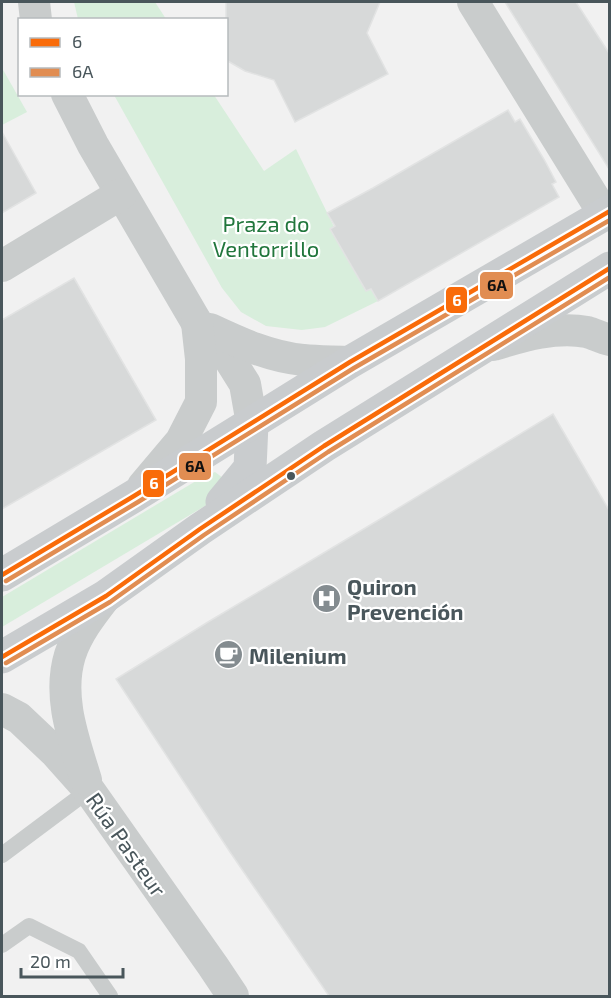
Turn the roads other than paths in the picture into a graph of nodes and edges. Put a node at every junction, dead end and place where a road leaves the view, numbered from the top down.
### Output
1 (34, 2) edge
2 (473, 2) edge
3 (36, 18) edge
4 (68, 96) edge
5 (121, 194) junction
6 (607, 213) edge
7 (2, 266) edge
8 (608, 270) edge
9 (196, 323) junction
10 (609, 340) edge
11 (481, 348) junction
12 (350, 362) junction
13 (252, 424) junction
14 (134, 496) junction
15 (200, 529) junction
16 (2, 575) edge
17 (106, 596) junction
18 (2, 657) edge
19 (2, 709) edge
20 (89, 790) junction
21 (2, 855) edge
22 (2, 945) edge
23 (110, 996) edge
24 (232, 996) edge

1 - 3 street
2 - 6 street
4 - 5 street
5 - 7 street
5 - 9 street
6 - 12 main road
8 - 11 main road
9 - 12 street
9 - 13 street
9 - 14 street
10 - 11 street
11 - 15 main road
12 - 13 main road
13 - 14 main road
13 - 15 main road
14 - 16 main road
15 - 17 main road
17 - 18 main road
17 - 20 street
19 - 20 street, Rúa Pasteur
20 - 21 lane
20 - 24 street, Rúa Pasteur
22 - 23 lane

